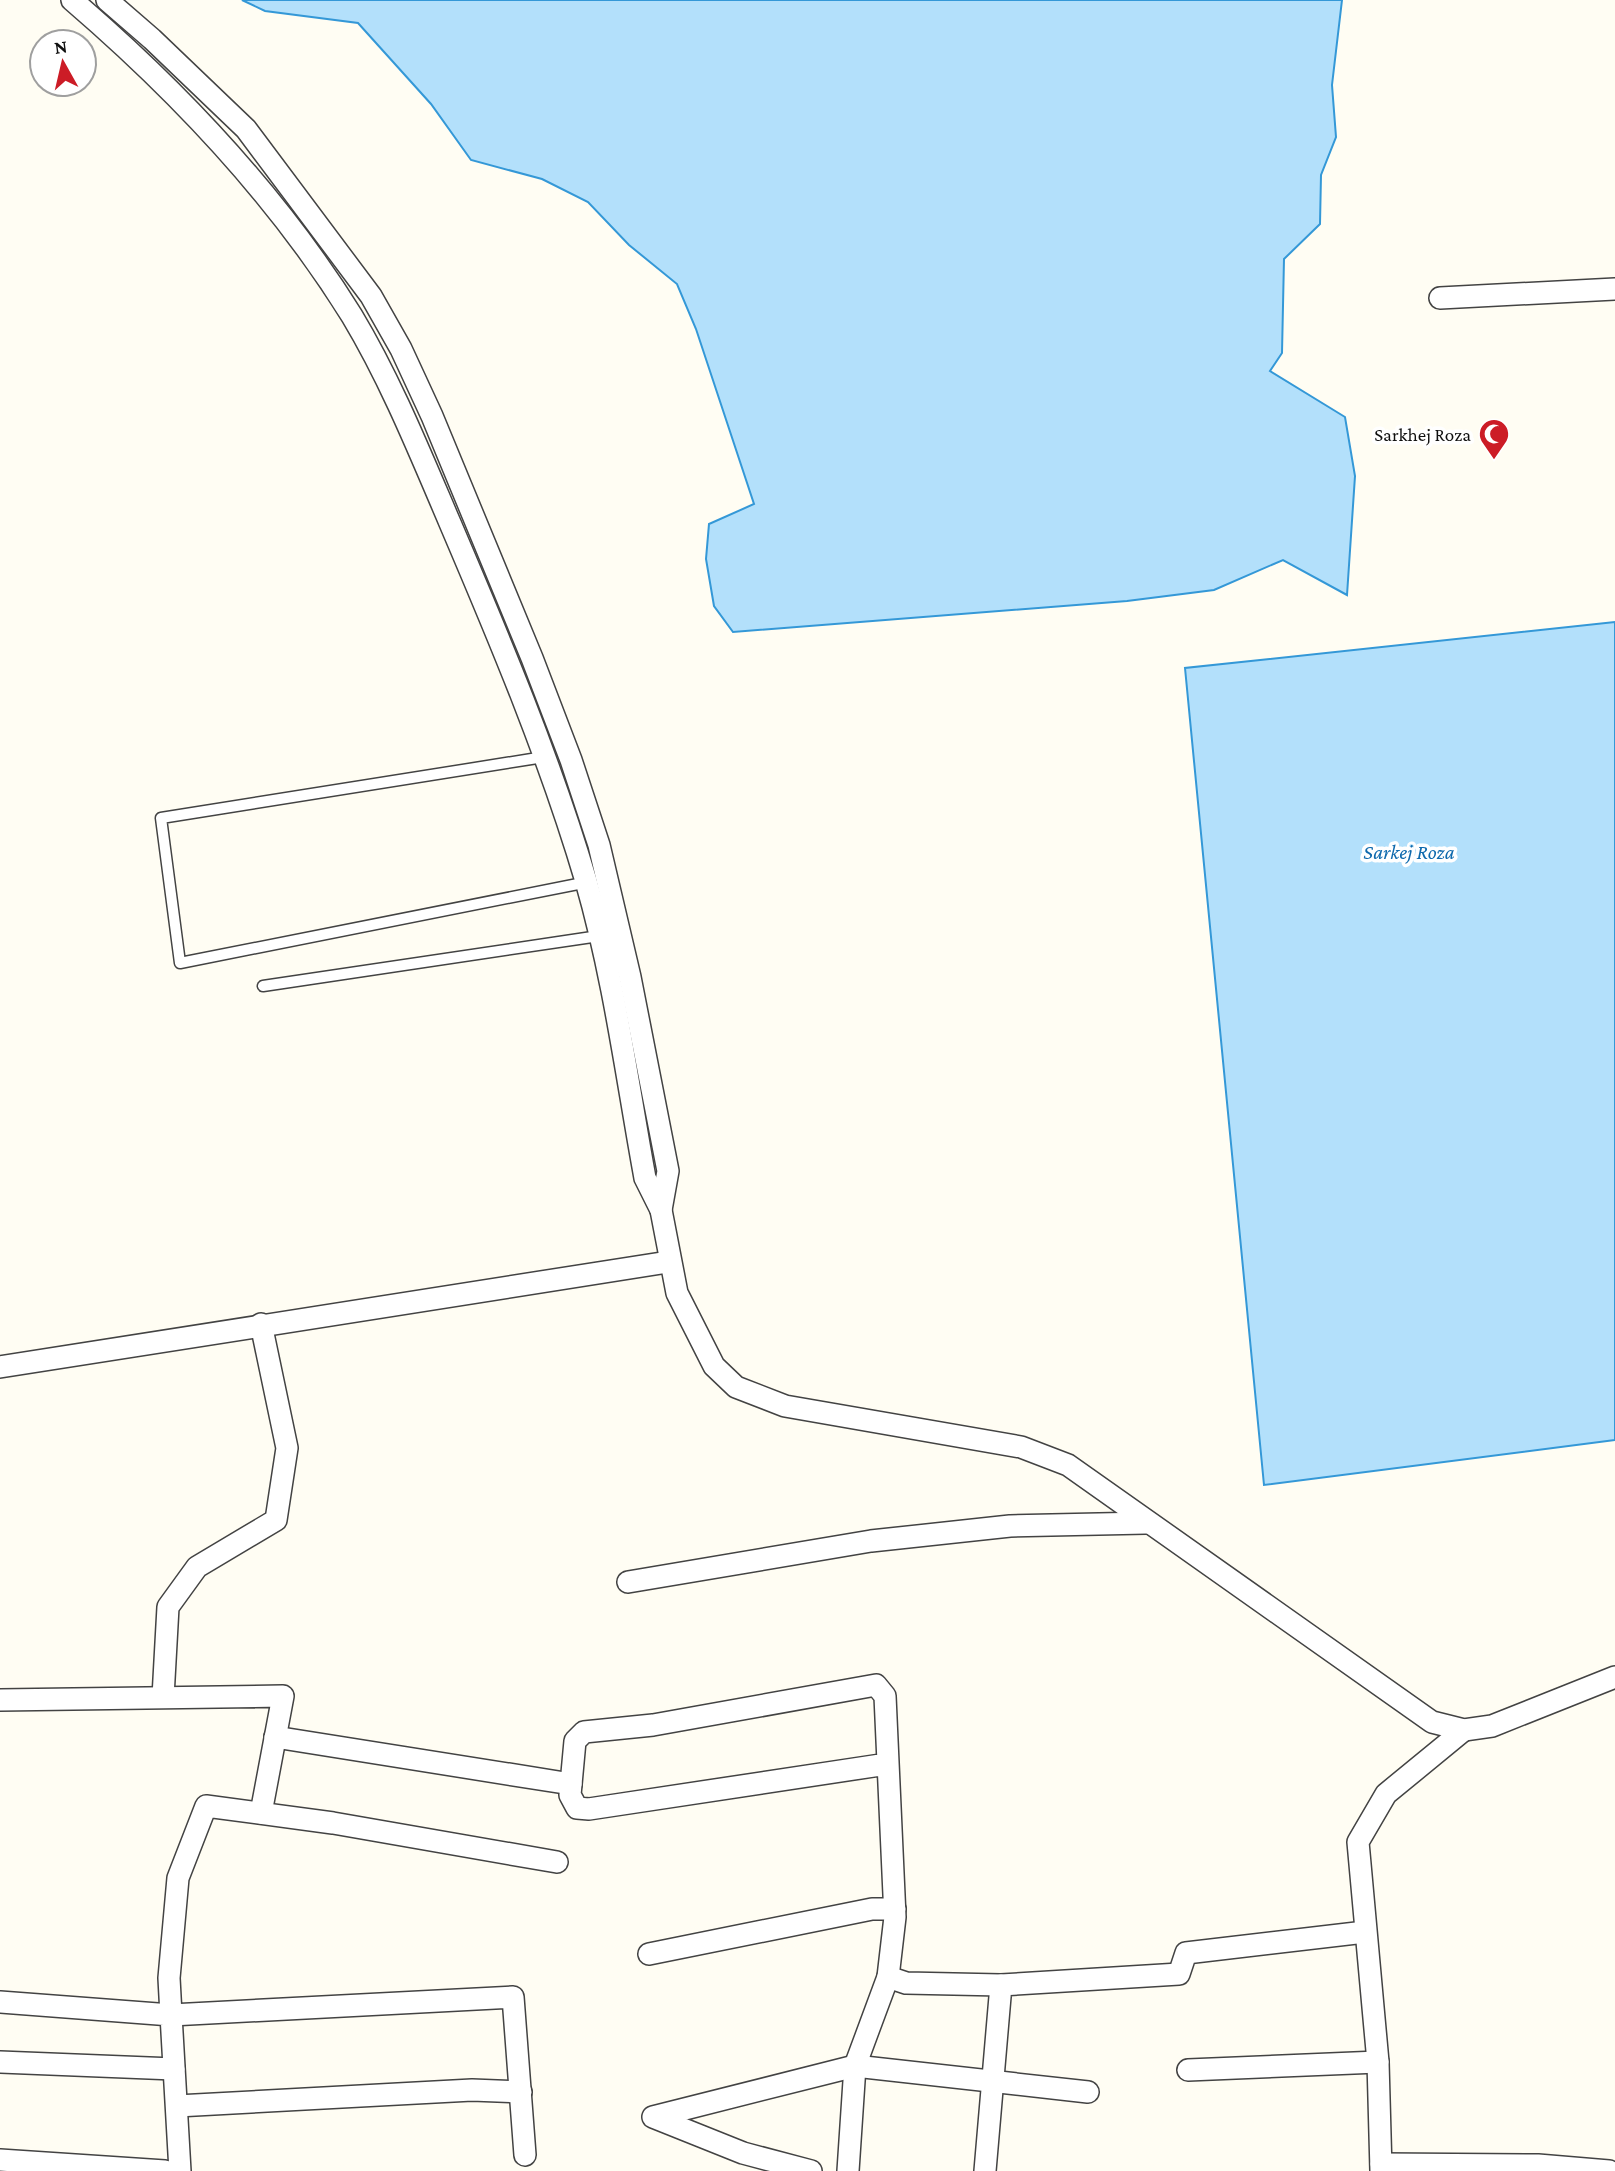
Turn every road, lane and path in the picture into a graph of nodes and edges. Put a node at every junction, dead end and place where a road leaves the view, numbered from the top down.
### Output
1 (107, 0) edge
2 (79, 2) edge
3 (338, 249) junction
4 (316, 265) junction
5 (1615, 289) edge
6 (1440, 298) dead end
7 (390, 329) junction
8 (364, 340) junction
9 (426, 405) junction
10 (402, 414) junction
11 (527, 645) junction
12 (503, 652) junction
13 (544, 757) junction
14 (608, 878) junction
15 (586, 883) junction
16 (599, 936) junction
17 (263, 986) dead end
18 (646, 1060) junction
19 (624, 1064) junction
20 (661, 1210) junction
21 (668, 1262) junction
22 (261, 1324) junction
23 (0, 1367) edge
24 (1146, 1523) junction
25 (628, 1582) dead end
26 (1615, 1677) edge
27 (163, 1697) junction
28 (0, 1700) edge
29 (1464, 1730) junction
30 (275, 1737) junction
31 (887, 1764) junction
32 (571, 1784) junction
33 (261, 1813) junction
34 (557, 1862) dead end
35 (895, 1909) junction
36 (1365, 1932) junction
37 (649, 1954) dead end
38 (888, 1977) junction
39 (1001, 1984) junction
40 (0, 2003) edge
41 (171, 2015) junction
42 (0, 2062) edge
43 (1378, 2062) junction
44 (855, 2066) junction
45 (174, 2069) junction
46 (1188, 2070) dead end
47 (992, 2081) junction
48 (522, 2092) junction
49 (1088, 2092) dead end
50 (177, 2106) junction
51 (525, 2155) dead end
52 (0, 2160) edge
53 (1381, 2167) edge
54 (165, 2171) edge
55 (180, 2171) edge
56 (811, 2171) edge
57 (848, 2171) edge
58 (985, 2171) edge
59 (1609, 2171) edge

1 - 3 street
2 - 4 street
3 - 4 street
3 - 7 street
4 - 8 street
5 - 6 street
7 - 8 street
7 - 9 street
8 - 10 street
9 - 10 street
9 - 11 street
10 - 12 street
11 - 12 street
11 - 14 street
12 - 13 street
13 - 15 street
13 - 15 lane
14 - 15 lane
14 - 18 street
15 - 16 street
16 - 17 lane
16 - 19 street
18 - 19 street
18 - 20 street
19 - 20 street
20 - 21 street
21 - 22 street
21 - 24 street
22 - 23 street
22 - 27 street
24 - 25 street
24 - 29 street
26 - 29 street
27 - 28 street
27 - 30 street
29 - 36 street
30 - 32 street
30 - 33 street
31 - 32 street
31 - 32 street
31 - 35 street
33 - 34 street
33 - 41 street
35 - 37 street
35 - 38 street
36 - 39 street
36 - 43 street
38 - 39 street
38 - 44 street
39 - 47 street
40 - 41 street
41 - 45 street
41 - 48 street
42 - 45 street
43 - 46 street
43 - 53 street
44 - 47 street
44 - 56 street
44 - 57 street
45 - 50 street
47 - 49 street
47 - 58 street
48 - 50 street
48 - 51 street
50 - 55 street
52 - 54 street
53 - 59 street

